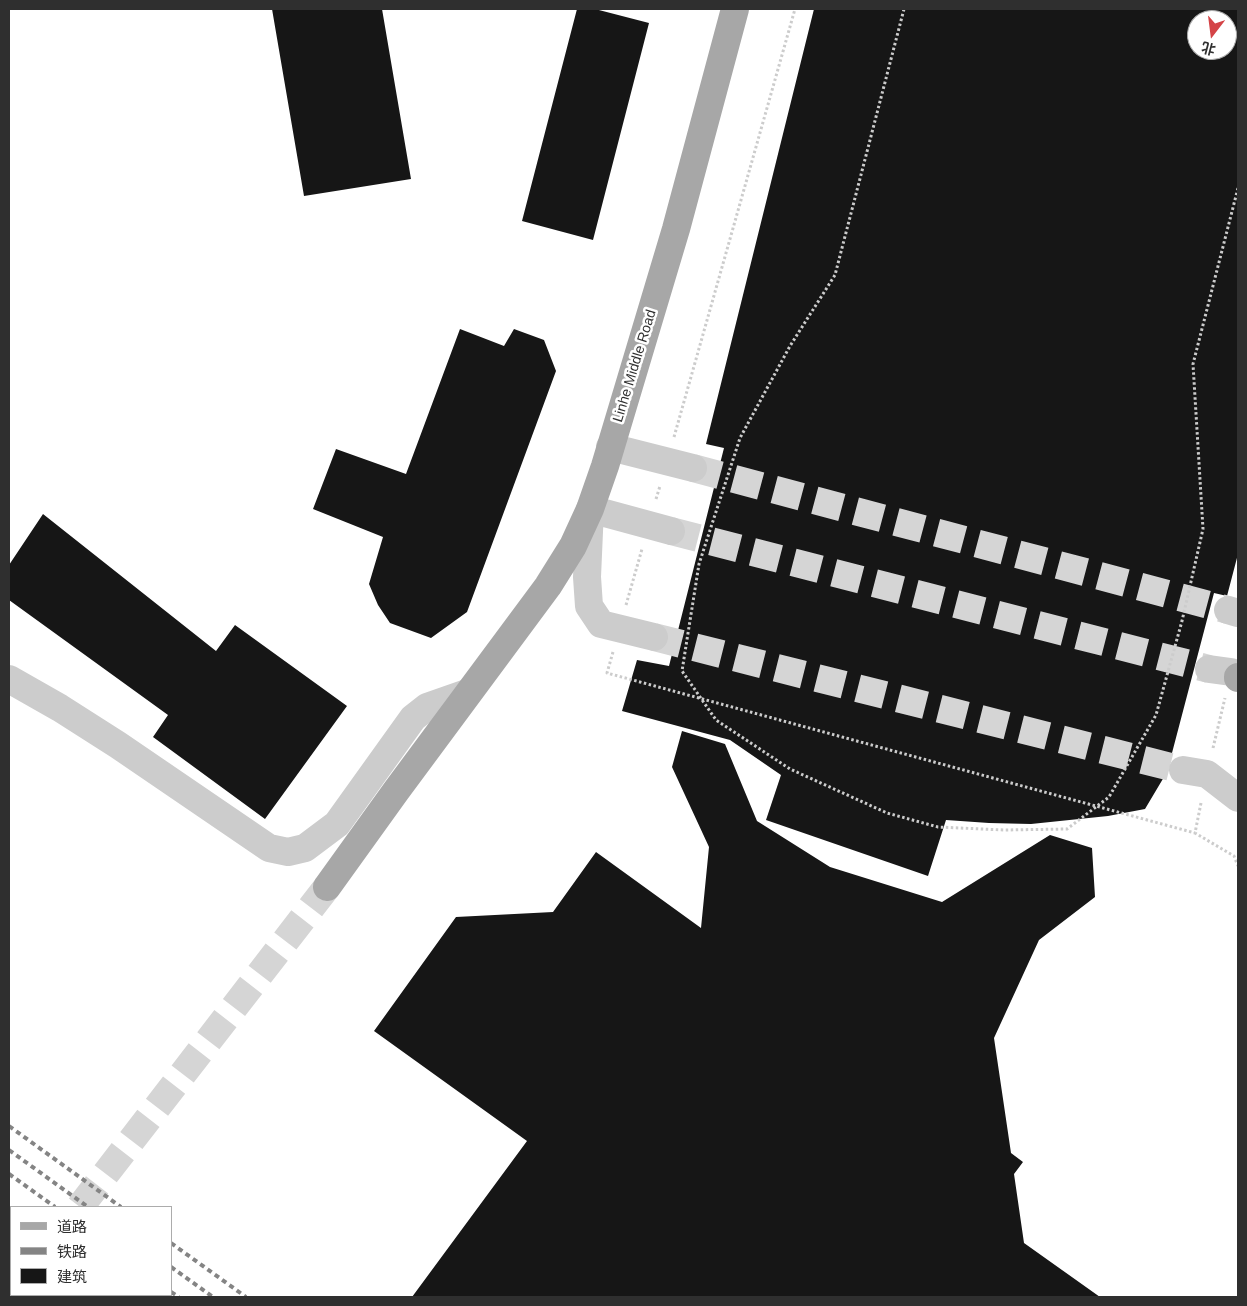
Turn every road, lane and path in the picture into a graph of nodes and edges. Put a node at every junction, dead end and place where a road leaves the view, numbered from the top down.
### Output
1 (735, 9) edge
2 (796, 9) edge
3 (904, 9) edge
4 (1238, 188) edge
5 (610, 447) junction
6 (680, 465) junction
7 (590, 509) junction
8 (660, 528) junction
9 (620, 628) junction
10 (654, 637) tunnel mouth
11 (1209, 669) tunnel mouth
12 (1238, 677) edge
13 (9, 679) edge
14 (467, 693) junction
15 (701, 699) junction
16 (1238, 776) edge
17 (1238, 798) edge
18 (1096, 806) junction
19 (1195, 833) dead end
20 (327, 887) tunnel mouth

1 - 5 main road, Linhe Middle Road
2 - 6 path
3 - 15 path
4 - 18 path
5 - 6 street
5 - 7 main road, Linhe Middle Road
6 - 8 path
7 - 8 street
7 - 9 street
7 - 14 main road, Linhe Middle Road
8 - 9 path
9 - 10 street
9 - 15 path
11 - 12 street
13 - 14 street
14 - 20 main road, Linhe Middle Road
15 - 18 path
15 - 18 path
16 - 17 street
18 - 19 path

